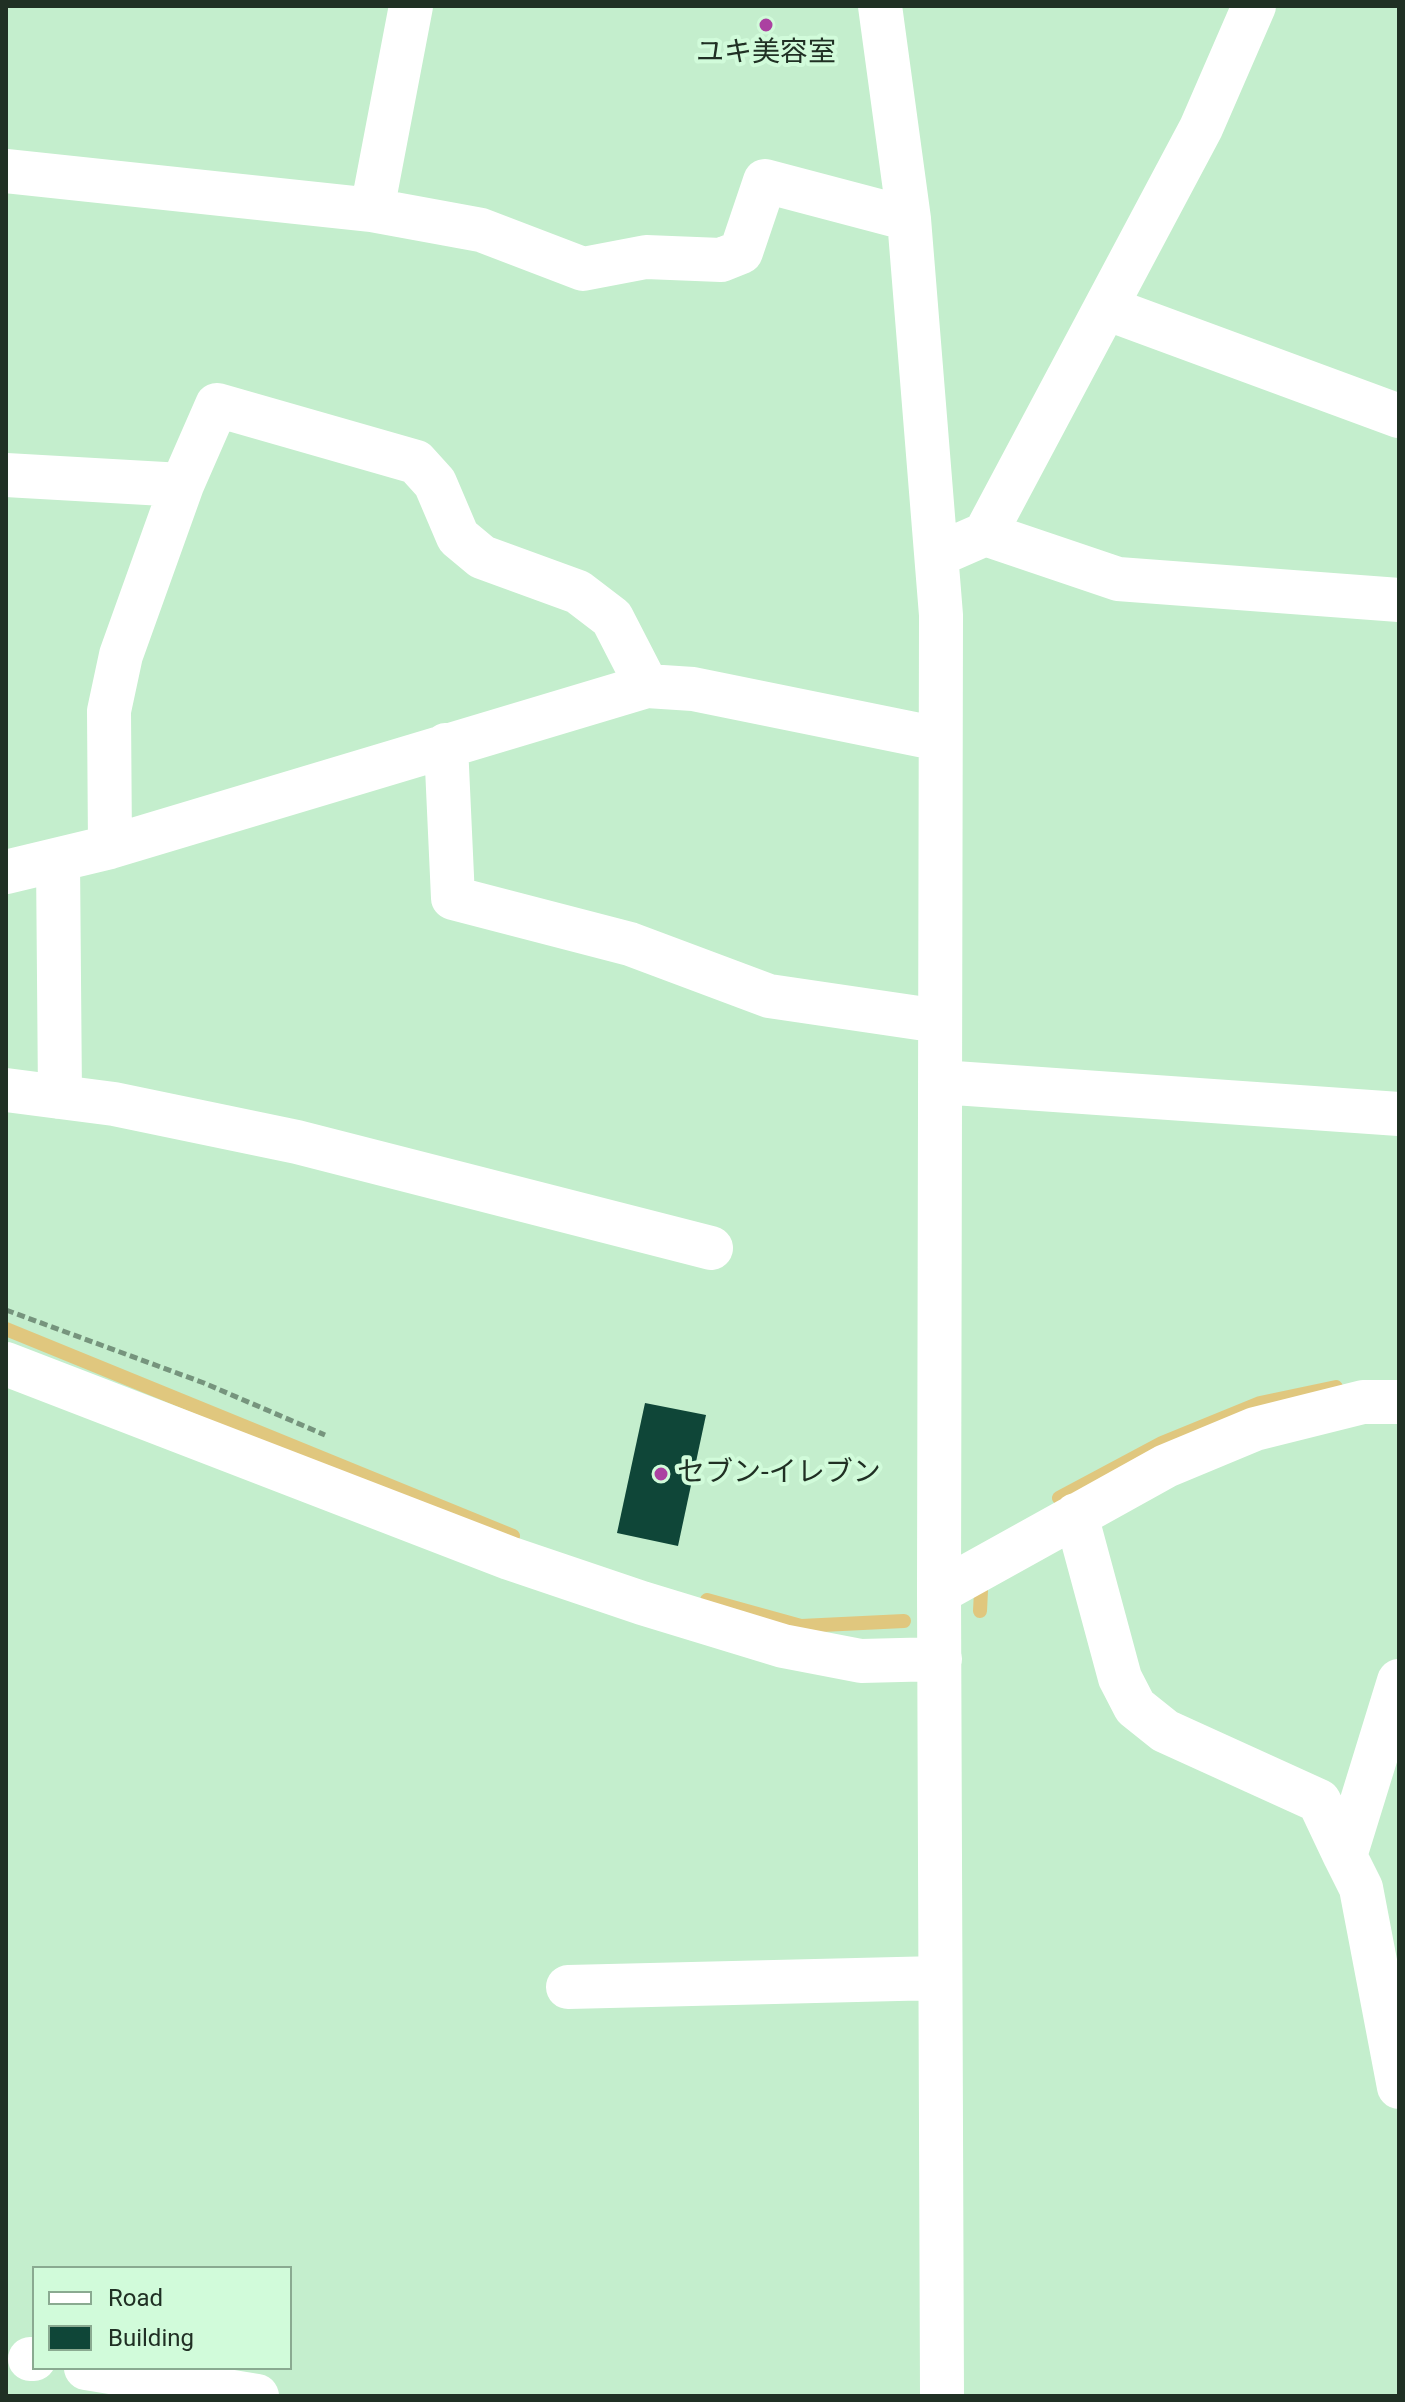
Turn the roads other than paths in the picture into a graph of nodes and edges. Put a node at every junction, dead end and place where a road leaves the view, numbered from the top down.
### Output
1 (411, 6) edge
2 (880, 6) edge
3 (1254, 6) edge
4 (6, 171) edge
5 (372, 210) junction
6 (909, 219) junction
7 (1106, 308) junction
8 (1399, 416) edge
9 (6, 475) edge
10 (182, 485) junction
11 (985, 534) junction
12 (937, 555) junction
13 (1399, 600) edge
14 (647, 686) junction
15 (939, 739) junction
16 (446, 745) junction
17 (110, 847) junction
18 (58, 860) junction
19 (6, 872) edge
20 (939, 1021) junction
21 (940, 1082) junction
22 (6, 1090) edge
23 (60, 1097) junction
24 (1399, 1114) edge
25 (711, 1248) dead end
26 (6, 1364) edge
27 (1399, 1402) edge
28 (1076, 1515) junction
29 (939, 1592) junction
30 (940, 1659) junction
31 (1399, 1681) edge
32 (1368, 1881) edge
33 (939, 1978) junction
34 (568, 1987) dead end
35 (1399, 2087) edge
36 (98, 2370) edge
37 (257, 2396) edge
38 (942, 2396) edge

1 - 5 street
2 - 6 street
3 - 7 street
4 - 5 street
5 - 6 street
6 - 12 street
7 - 8 street
7 - 11 street
9 - 10 street
10 - 14 street
10 - 17 street
11 - 12 street
11 - 13 street
12 - 15 street
14 - 15 street
14 - 16 street
15 - 20 street
16 - 17 street
16 - 20 street
17 - 18 street
18 - 19 street
18 - 23 street
20 - 21 street
21 - 24 street
21 - 29 street
22 - 23 street
23 - 25 street
26 - 30 street
27 - 28 street
28 - 29 street
28 - 32 street
29 - 30 street
30 - 33 street
31 - 32 street
32 - 35 street
33 - 34 street
33 - 38 street
36 - 37 street

